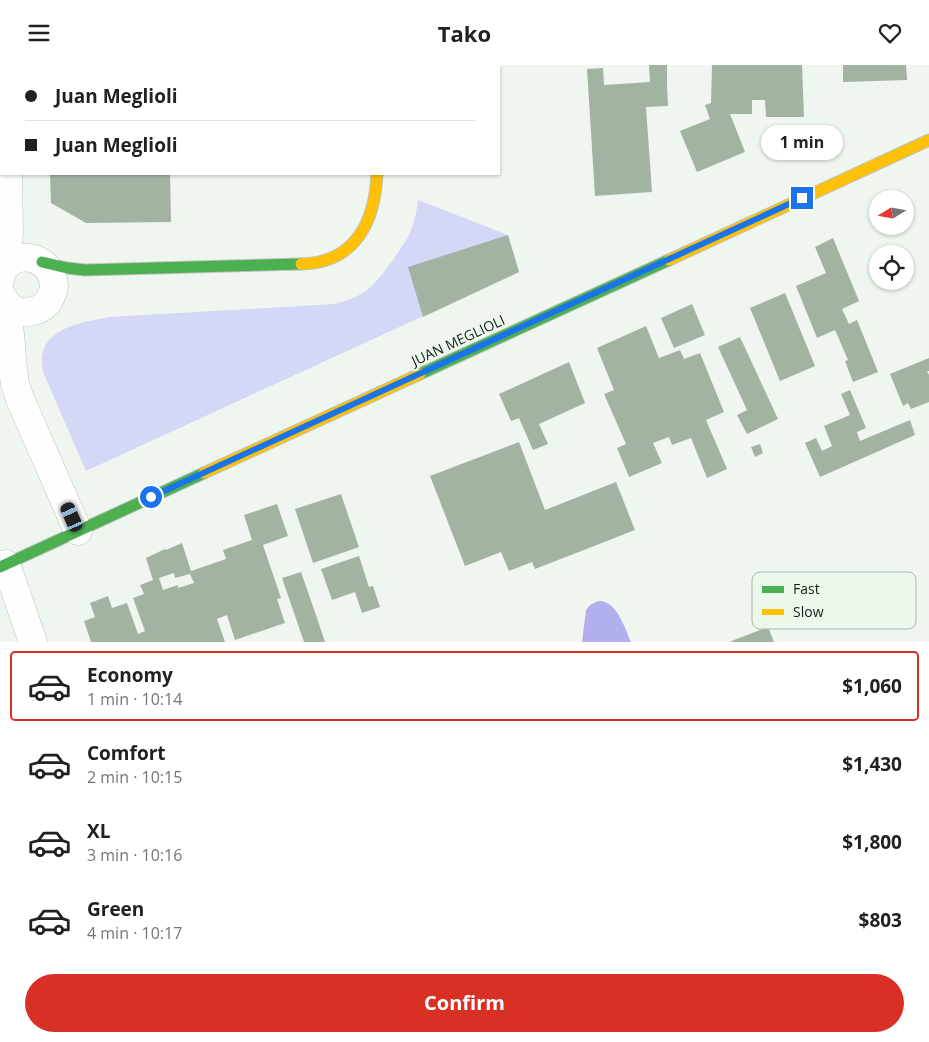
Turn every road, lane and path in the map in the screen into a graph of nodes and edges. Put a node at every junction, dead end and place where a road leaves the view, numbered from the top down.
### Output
1 (929, 140) edge
2 (8, 175) edge
3 (377, 175) edge
4 (9, 221) junction
5 (35, 259) junction
6 (85, 270) junction
7 (1, 284) edge
8 (54, 288) junction
9 (38, 310) junction
10 (12, 347) junction
11 (78, 531) junction
12 (3, 565) edge
13 (33, 642) edge

1 - 11 main road, JUAN MEGLIOLI
2 - 4 street
3 - 6 main road
4 - 5 street
4 - 7 street
5 - 6 main road
5 - 7 street
5 - 8 street
6 - 8 street
7 - 9 street
7 - 10 street
8 - 9 street
9 - 10 street
10 - 11 street
11 - 12 main road, JUAN MEGLIOLI
12 - 13 street

